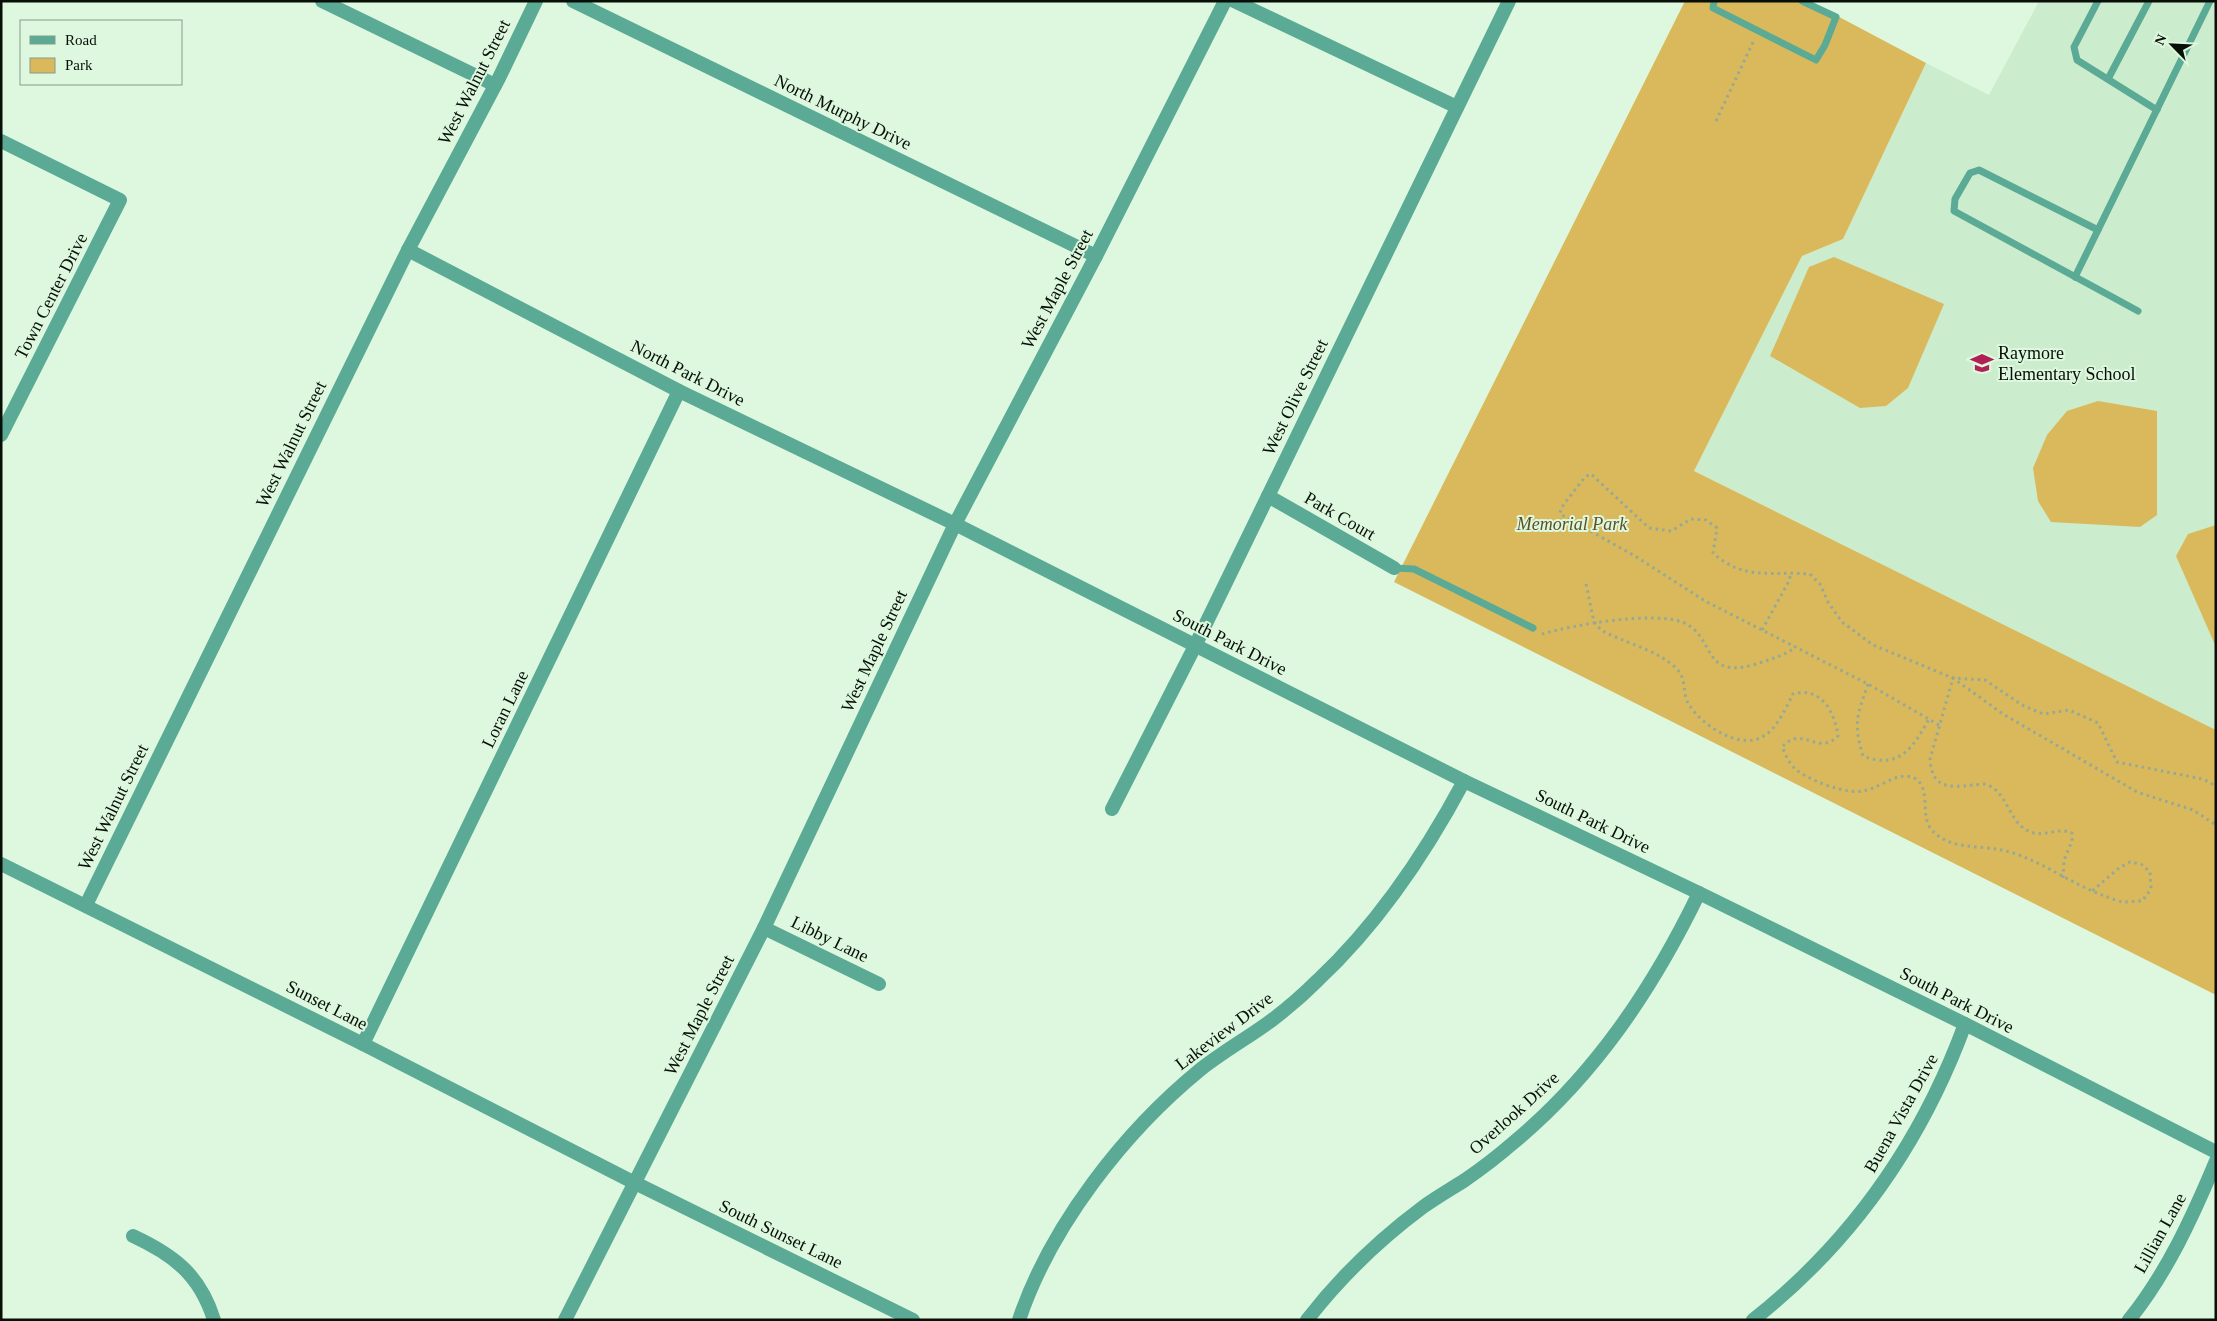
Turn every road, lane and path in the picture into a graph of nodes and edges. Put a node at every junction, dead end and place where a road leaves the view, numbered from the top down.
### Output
1 (322, 1) edge
2 (536, 1) edge
3 (572, 1) edge
4 (1225, 1) edge
5 (1234, 1) edge
6 (1509, 1) edge
7 (1714, 1) edge
8 (1802, 1) edge
9 (2098, 1) edge
10 (2149, 1) edge
11 (2210, 1) edge
12 (1758, 31) junction
13 (2108, 80) junction
14 (495, 85) junction
15 (1457, 108) junction
16 (2157, 110) junction
17 (1716, 121) dead end
18 (1, 141) edge
19 (2098, 230) junction
20 (408, 250) junction
21 (1096, 256) junction
22 (2075, 276) junction
23 (2138, 311) dead end
24 (680, 391) junction
25 (1, 435) edge
26 (1268, 496) junction
27 (955, 524) junction
28 (1394, 568) joint
29 (1791, 573) junction
30 (1586, 584) dead end
31 (1594, 622) junction
32 (1533, 628) joint
33 (1762, 630) junction
34 (1195, 646) junction
35 (1795, 648) junction
36 (1953, 678) junction
37 (1868, 684) junction
38 (1929, 719) junction
39 (1939, 725) junction
40 (1464, 781) junction
41 (2216, 786) edge
42 (1112, 809) dead end
43 (2216, 825) edge
44 (1, 864) edge
45 (2063, 878) junction
46 (2091, 892) junction
47 (1699, 893) junction
48 (86, 905) junction
49 (764, 928) junction
50 (879, 984) dead end
51 (1965, 1024) junction
52 (363, 1044) junction
53 (2216, 1152) edge
54 (2216, 1161) edge
55 (633, 1182) junction
56 (133, 1236) dead end
57 (214, 1320) edge
58 (565, 1320) edge
59 (913, 1320) edge
60 (1019, 1320) edge
61 (1307, 1320) edge
62 (1753, 1320) edge
63 (2129, 1320) edge

1 - 14 street
2 - 14 street, West Walnut Street
3 - 21 street, North Murphy Drive
4 - 21 street, West Maple Street
5 - 15 street
6 - 15 street, West Olive Street
7 - 12 lane
8 - 12 lane
9 - 13 lane
10 - 13 lane
11 - 16 lane
12 - 17 path
13 - 16 lane
14 - 20 street, West Walnut Street
15 - 26 street, West Olive Street
16 - 19 lane
18 - 25 street, Town Center Drive
19 - 22 lane
19 - 22 lane
20 - 24 street, North Park Drive
20 - 48 street, West Walnut Street
21 - 27 street, West Maple Street
22 - 23 lane
24 - 27 street, North Park Drive
24 - 52 street, Loran Lane
26 - 28 street, Park Court
26 - 34 street, West Olive Street
27 - 34 street, South Park Drive
27 - 49 street, West Maple Street
28 - 32 lane
29 - 33 path
29 - 33 path
29 - 36 path
30 - 31 path
31 - 32 path
31 - 35 path
31 - 45 path
33 - 35 path
34 - 40 street, South Park Drive
34 - 42 street, West Olive Street
35 - 37 path
36 - 39 path
36 - 41 path
36 - 43 path
37 - 38 path
37 - 38 path
38 - 39 path
39 - 45 path
40 - 47 street, South Park Drive
40 - 60 street, Lakeview Drive
44 - 48 street, Sunset Lane
45 - 46 path
46 - 46 path
47 - 51 street, South Park Drive
47 - 61 street, Overlook Drive
48 - 52 street, Sunset Lane
49 - 50 street, Libby Lane
49 - 55 street, West Maple Street
51 - 53 street, South Park Drive
51 - 62 street, Buena Vista Drive
52 - 55 street, Sunset Lane
54 - 63 street, Lillian Lane
55 - 58 street, West Maple Street
55 - 59 street, South Sunset Lane
56 - 57 street

